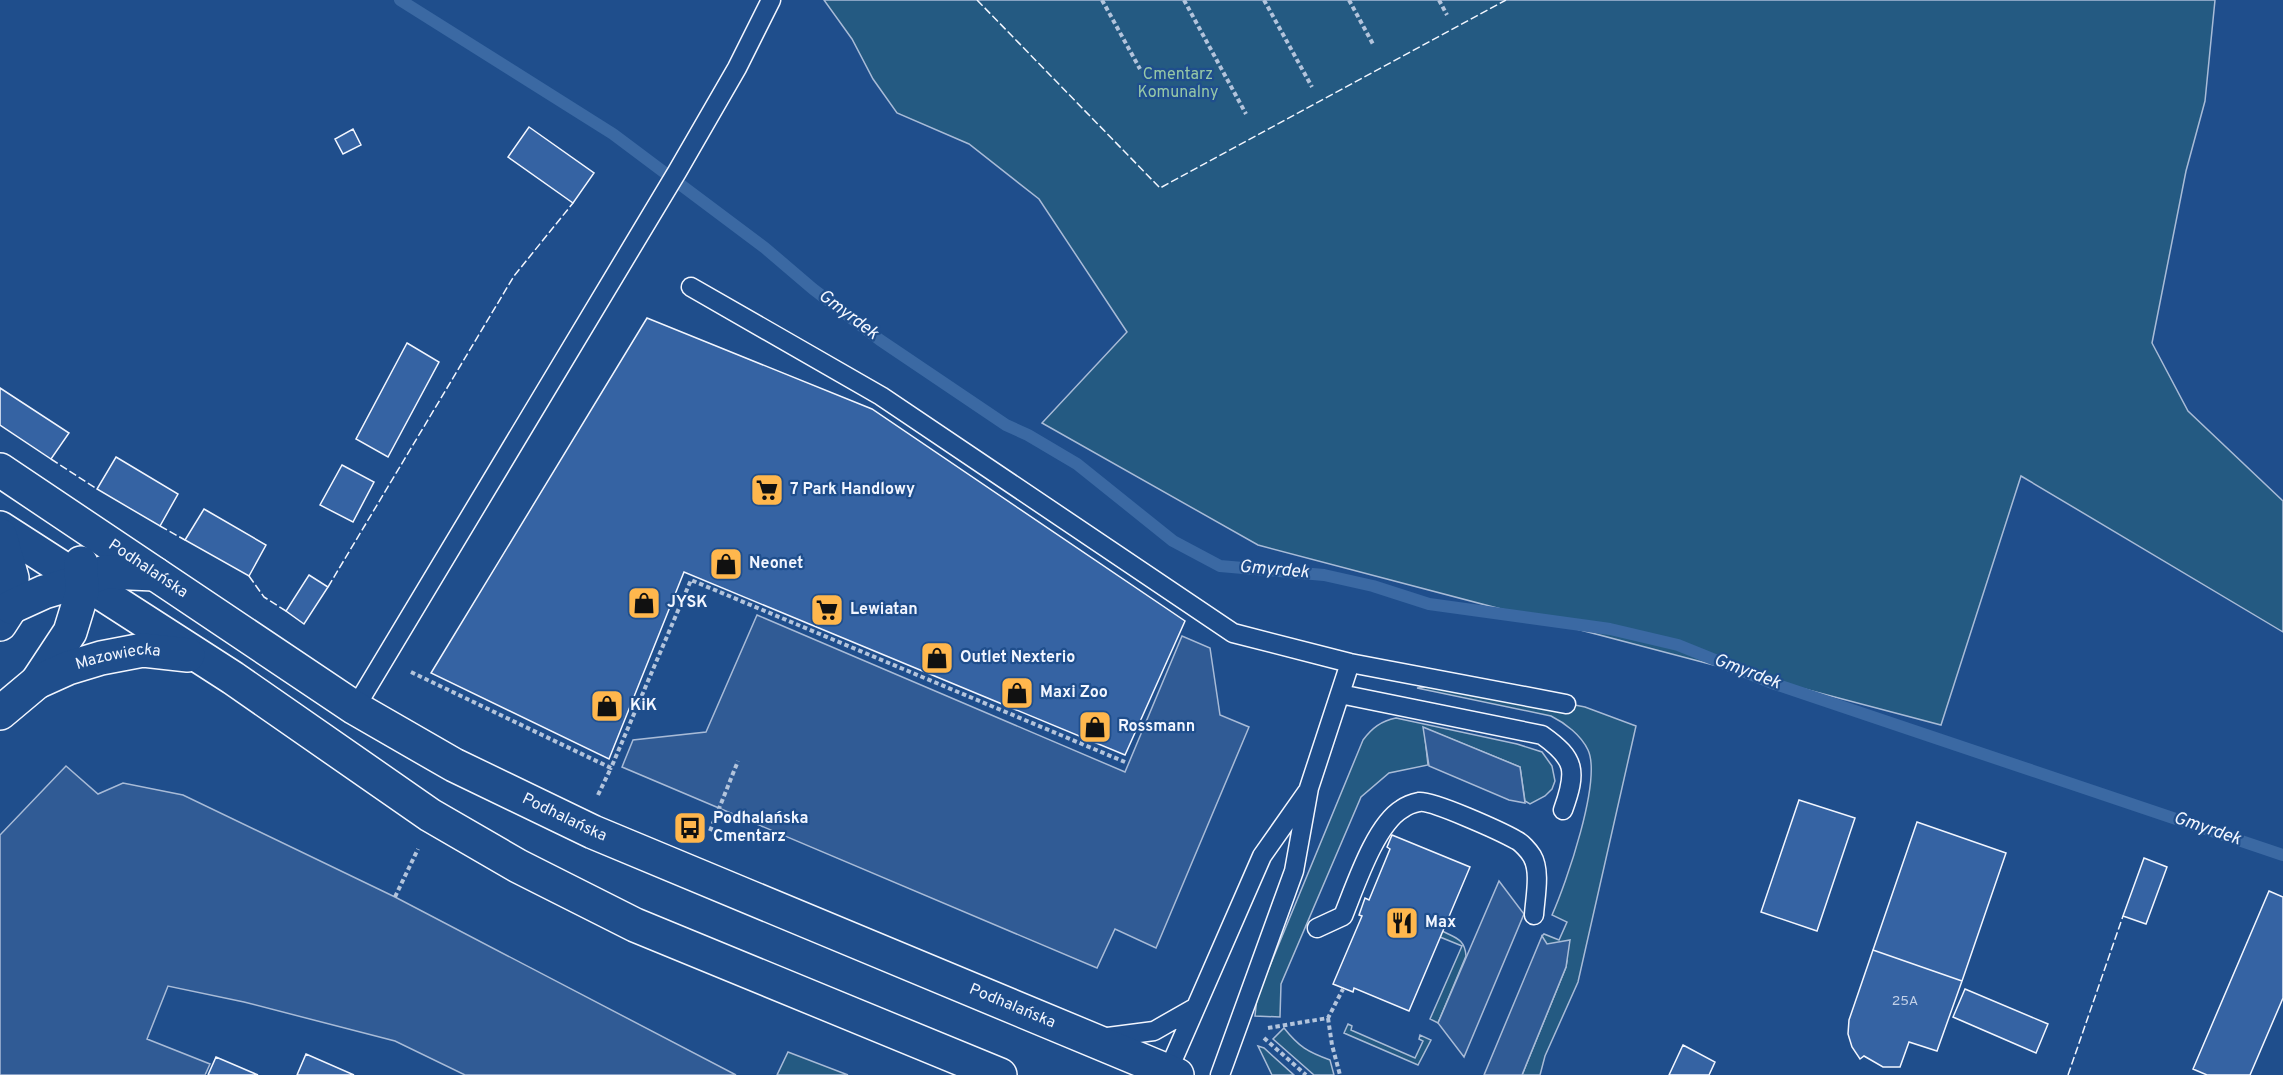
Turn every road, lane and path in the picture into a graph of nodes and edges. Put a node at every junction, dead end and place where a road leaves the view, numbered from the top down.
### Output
1 (771, 0) edge
2 (1102, 0) edge
3 (1184, 0) edge
4 (1264, 0) edge
5 (1349, 0) edge
6 (1439, 0) edge
7 (1447, 15) dead end
8 (1374, 46) dead end
9 (1140, 69) dead end
10 (1312, 87) dead end
11 (1246, 114) dead end
12 (691, 287) dead end
13 (0, 470) edge
14 (60, 511) junction
15 (0, 528) edge
16 (0, 535) edge
17 (156, 574) junction
18 (81, 581) junction
19 (5, 616) edge
20 (201, 658) junction
21 (1350, 663) junction
22 (413, 673) dead end
23 (37, 682) junction
24 (1340, 694) junction
25 (1566, 704) dead end
26 (355, 708) junction
27 (0, 713) edge
28 (738, 760) dead end
29 (1125, 762) dead end
30 (611, 768) junction
31 (1309, 788) junction
32 (595, 801) dead end
33 (1563, 810) dead end
34 (710, 831) dead end
35 (417, 850) dead end
36 (395, 897) dead end
37 (1534, 915) dead end
38 (1317, 928) dead end
39 (1343, 989) dead end
40 (1196, 1007) junction
41 (1328, 1018) junction
42 (1265, 1028) dead end
43 (1255, 1030) dead end
44 (1091, 1040) junction
45 (1173, 1073) edge
46 (1000, 1075) edge
47 (1220, 1075) edge
48 (1306, 1075) edge
49 (1340, 1075) edge

1 - 26 lane
2 - 9 path
3 - 11 path
4 - 10 path
5 - 8 path
6 - 7 path
12 - 21 lane
13 - 14 street, Podhalańska
14 - 17 street, Podhalańska
14 - 18 street, Mazowiecka
15 - 18 street
16 - 19 street
17 - 18 street
17 - 26 street, Podhalańska
18 - 19 street
18 - 20 street
18 - 23 street, Mazowiecka
20 - 23 street, Mazowiecka
20 - 46 street
21 - 24 lane
21 - 25 lane
22 - 30 path
23 - 27 street, Mazowiecka
24 - 31 lane
24 - 33 lane
26 - 44 street, Podhalańska
28 - 34 path
29 - 30 path
30 - 32 path
31 - 40 lane
31 - 47 lane
35 - 36 path
37 - 38 lane
39 - 41 path
40 - 44 lane
40 - 45 lane
41 - 42 path
41 - 49 path
43 - 48 path
44 - 45 street, Podhalańska

